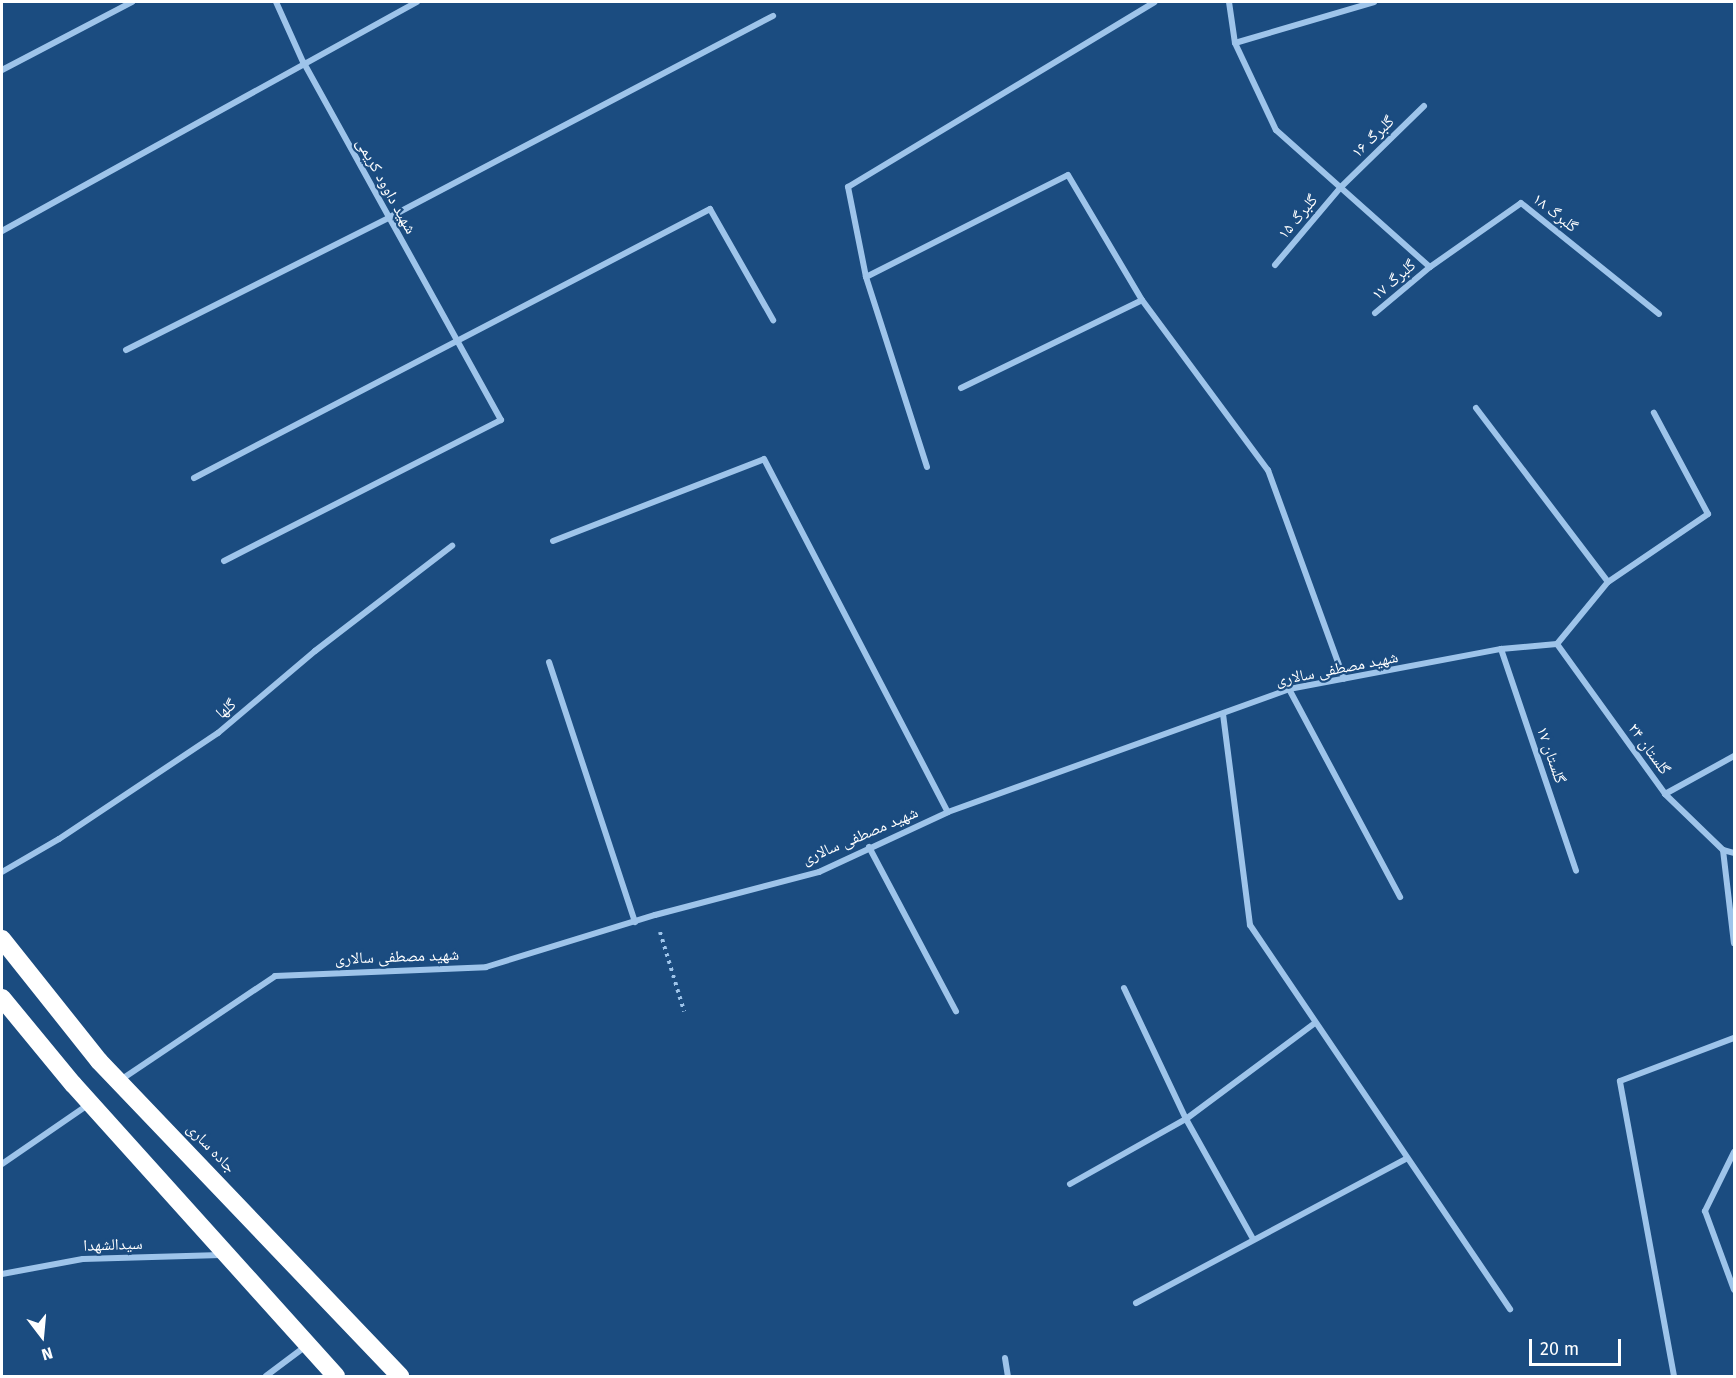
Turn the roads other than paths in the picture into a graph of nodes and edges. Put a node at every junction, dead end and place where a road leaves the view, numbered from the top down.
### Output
1 (132, 2) edge
2 (276, 2) edge
3 (417, 2) edge
4 (1155, 2) edge
5 (1229, 2) edge
6 (1374, 2) edge
7 (773, 16) dead end
8 (1235, 43) junction
9 (303, 62) junction
10 (2, 70) edge
11 (1424, 106) dead end
12 (1341, 187) junction
13 (388, 218) junction
14 (2, 231) edge
15 (1275, 265) dead end
16 (1430, 267) junction
17 (866, 277) junction
18 (1142, 300) junction
19 (1376, 314) dead end
20 (1659, 314) dead end
21 (773, 320) dead end
22 (457, 342) junction
23 (126, 350) dead end
24 (961, 388) dead end
25 (1476, 408) dead end
26 (1654, 413) dead end
27 (927, 467) dead end
28 (194, 478) dead end
29 (554, 541) dead end
30 (452, 546) dead end
31 (224, 561) dead end
32 (1608, 582) junction
33 (1557, 644) junction
34 (1501, 649) junction
35 (549, 662) dead end
36 (1344, 679) junction
37 (1289, 689) junction
38 (1223, 714) junction
39 (1734, 756) edge
40 (1665, 794) junction
41 (948, 812) junction
42 (869, 847) junction
43 (1723, 850) junction
44 (1734, 853) edge
45 (1576, 871) dead end
46 (2, 872) edge
47 (1400, 897) dead end
48 (635, 922) junction
49 (2, 939) edge
50 (1734, 943) edge
51 (1124, 988) dead end
52 (2, 998) edge
53 (956, 1011) dead end
54 (1315, 1023) junction
55 (1734, 1038) edge
56 (119, 1081) junction
57 (91, 1103) junction
58 (1186, 1119) junction
59 (1734, 1152) edge
60 (1406, 1159) junction
61 (2, 1164) edge
62 (1070, 1184) dead end
63 (1253, 1239) junction
64 (228, 1255) junction
65 (2, 1274) edge
66 (1734, 1290) edge
67 (1136, 1303) dead end
68 (1510, 1309) dead end
69 (308, 1345) junction
70 (1005, 1358) dead end
71 (266, 1377) edge
72 (336, 1377) edge
73 (400, 1377) edge
74 (1008, 1377) edge
75 (1674, 1377) edge

1 - 10 street
2 - 9 street, شهید داوود کریمی
3 - 9 street
4 - 17 street
5 - 8 street
6 - 8 street
7 - 13 street
8 - 12 street
9 - 13 street, شهید داوود کریمی
9 - 14 street
11 - 12 street, گلبرگ ۱۶
12 - 15 street, گلبرگ ۱۵
12 - 16 street
13 - 22 street, شهید داوود کریمی
13 - 23 street
16 - 19 street, گلبرگ ۱۷
16 - 20 street, گلبرگ ۱۸
17 - 18 street
17 - 27 street
18 - 24 street
18 - 36 street
21 - 22 street
22 - 28 street
22 - 31 street, شهید داوود کریمی
25 - 32 street
26 - 32 street
29 - 41 street
30 - 46 street, گلها
32 - 33 street
33 - 34 street, شهید مصطفی سالاری
33 - 40 street, گلستان ۲۴
34 - 36 street, شهید مصطفی سالاری
34 - 45 street, گلستان ۱۷
35 - 48 street
36 - 37 street, شهید مصطفی سالاری
37 - 38 street, شهید مصطفی سالاری
37 - 47 street
38 - 41 street, شهید مصطفی سالاری
38 - 54 street
39 - 40 street
40 - 43 street, گلستان ۲۴
41 - 42 street, شهید مصطفی سالاری
42 - 48 street, شهید مصطفی سالاری
42 - 53 street
43 - 44 street, گلستان ۲۴
43 - 50 street
48 - 56 street, شهید مصطفی سالاری
49 - 56 highway, جاده ساری
51 - 58 street
52 - 57 highway
54 - 58 street
54 - 60 street
55 - 75 street
56 - 73 highway, جاده ساری
57 - 61 street
57 - 64 highway
58 - 62 street
58 - 63 street
59 - 66 street
60 - 63 street
60 - 68 street
63 - 67 street
64 - 65 street, سیدالشهدا
64 - 69 highway
69 - 71 street
69 - 72 highway
70 - 74 street

